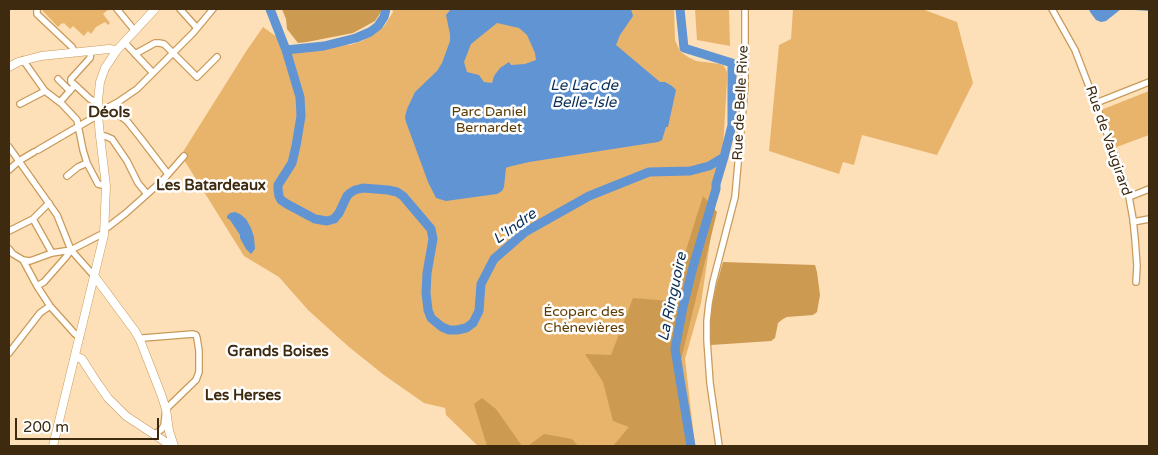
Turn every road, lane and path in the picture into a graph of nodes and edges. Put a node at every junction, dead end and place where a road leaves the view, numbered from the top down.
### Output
1 (37, 9) edge
2 (117, 9) edge
3 (154, 9) edge
4 (180, 9) edge
5 (212, 9) edge
6 (745, 9) edge
7 (1052, 9) edge
8 (197, 28) junction
9 (135, 31) junction
10 (125, 42) junction
11 (117, 50) junction
12 (91, 51) junction
13 (75, 53) junction
14 (135, 54) junction
15 (173, 54) junction
16 (217, 57) dead end
17 (23, 60) junction
18 (9, 66) edge
19 (153, 73) junction
20 (58, 80) dead end
21 (1149, 82) edge
22 (75, 85) junction
23 (45, 91) junction
24 (70, 91) junction
25 (98, 101) junction
26 (60, 102) junction
27 (1096, 103) junction
28 (20, 104) dead end
29 (113, 105) junction
30 (98, 113) junction
31 (79, 127) junction
32 (100, 136) junction
33 (9, 147) edge
34 (184, 156) dead end
35 (19, 161) junction
36 (87, 163) junction
37 (9, 170) edge
38 (168, 174) junction
39 (67, 176) dead end
40 (106, 186) junction
41 (1149, 189) edge
42 (147, 194) junction
43 (1129, 197) junction
44 (49, 203) junction
45 (33, 219) junction
46 (1149, 219) edge
47 (1133, 222) junction
48 (9, 231) edge
49 (105, 231) junction
50 (9, 249) edge
51 (71, 250) junction
52 (52, 253) junction
53 (23, 260) junction
54 (95, 277) junction
55 (1136, 282) dead end
56 (37, 286) junction
57 (50, 306) junction
58 (80, 337) junction
59 (140, 340) junction
60 (9, 353) edge
61 (75, 356) junction
62 (166, 409) junction
63 (155, 434) junction
64 (54, 446) edge
65 (169, 446) edge
66 (174, 446) edge
67 (720, 446) edge

1 - 13 street
2 - 9 street
3 - 9 main road
4 - 8 street
5 - 8 street
6 - 67 street, Rue de Belle Rive
7 - 27 street, Rue de Vaugirard
8 - 15 street
9 - 10 main road
10 - 11 main road
10 - 14 street
11 - 12 main road
11 - 25 main road
12 - 13 main road
12 - 22 street
13 - 17 main road
14 - 15 street
14 - 19 street
15 - 16 street
15 - 19 street
17 - 18 main road
17 - 23 street
19 - 29 street
20 - 24 street
21 - 27 street
22 - 24 street
22 - 25 street
23 - 26 street
23 - 28 street
24 - 26 street
25 - 30 main road
26 - 31 street
27 - 43 street, Rue de Vaugirard
29 - 30 street
29 - 38 street
30 - 31 street
30 - 32 main road
31 - 35 street
31 - 36 street
32 - 40 main road
32 - 42 street
33 - 35 street
34 - 38 street
35 - 37 street
35 - 44 street
36 - 39 street
36 - 40 street
38 - 42 street
40 - 49 main road
41 - 43 street
42 - 49 street
43 - 47 street, Rue de Vaugirard
44 - 45 street
44 - 51 street
45 - 48 street
45 - 52 street
46 - 47 street
47 - 55 street, Rue de Vaugirard
49 - 51 street
49 - 54 main road
50 - 53 street
51 - 52 street
51 - 54 street
51 - 56 street
52 - 53 street
53 - 56 street
54 - 58 main road
54 - 59 main road
56 - 57 street
57 - 58 street
57 - 60 street
58 - 61 main road
59 - 62 main road
59 - 62 street
61 - 63 main road
61 - 64 main road
62 - 63 street
62 - 66 main road
63 - 65 main road

